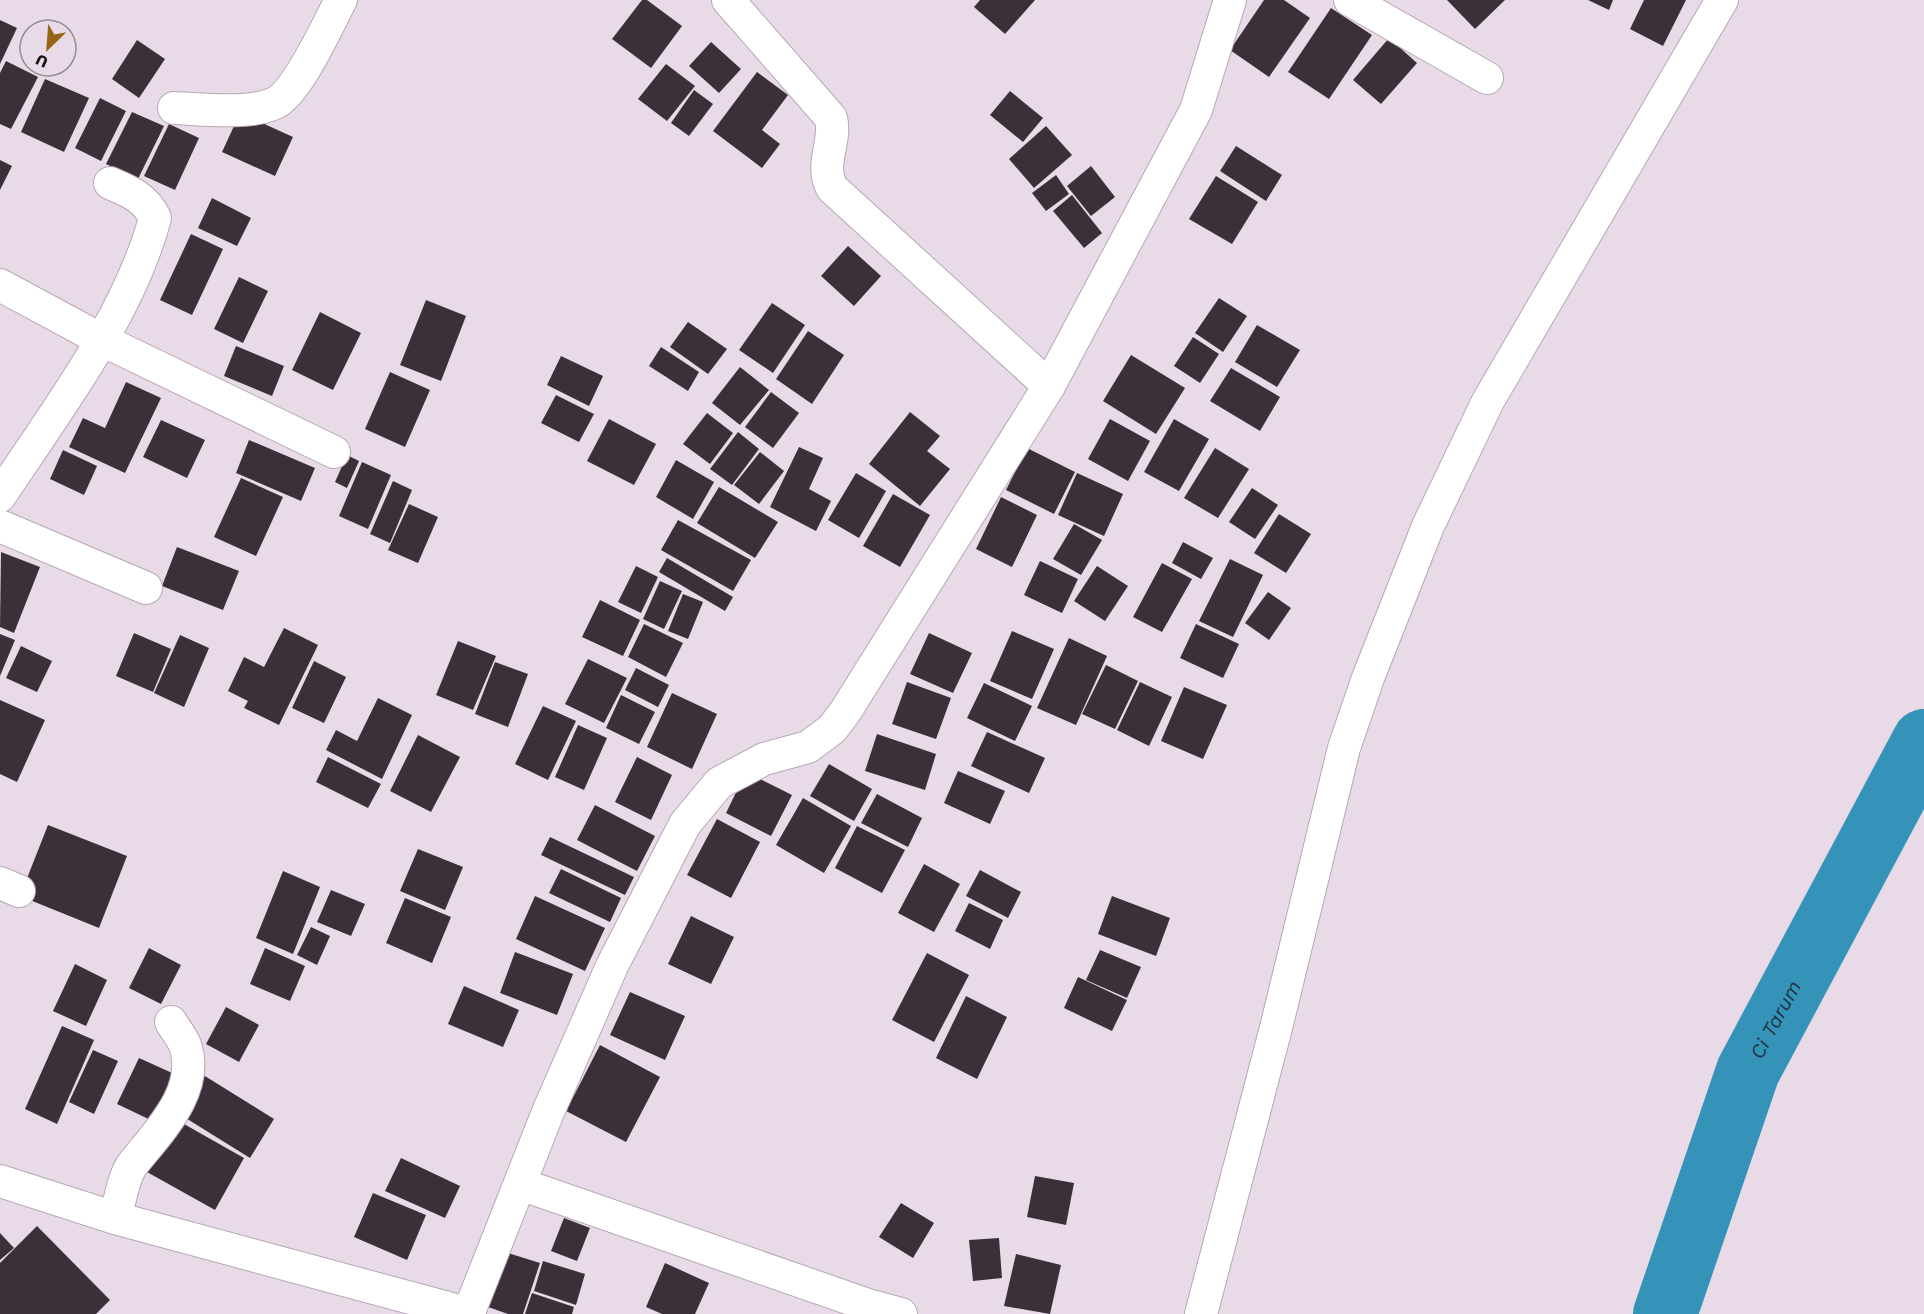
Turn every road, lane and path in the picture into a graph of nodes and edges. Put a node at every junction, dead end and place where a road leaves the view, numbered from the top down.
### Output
1 (341, 0) edge
2 (728, 0) edge
3 (1230, 0) edge
4 (1350, 0) edge
5 (1722, 0) edge
6 (1487, 78) dead end
7 (174, 108) dead end
8 (110, 183) dead end
9 (0, 285) edge
10 (102, 340) junction
11 (1049, 386) junction
12 (334, 452) dead end
13 (0, 496) edge
14 (0, 526) edge
15 (146, 588) dead end
16 (171, 1022) dead end
17 (0, 1181) edge
18 (520, 1184) junction
19 (115, 1218) junction
20 (469, 1313) edge
21 (900, 1314) edge
22 (1201, 1314) edge

1 - 7 street
2 - 11 street
3 - 11 street
4 - 6 street
5 - 22 street
8 - 10 street
9 - 10 street
10 - 12 street
10 - 13 street
11 - 18 street
14 - 15 street
16 - 19 street
17 - 19 street
18 - 20 street
18 - 21 street
19 - 20 street

